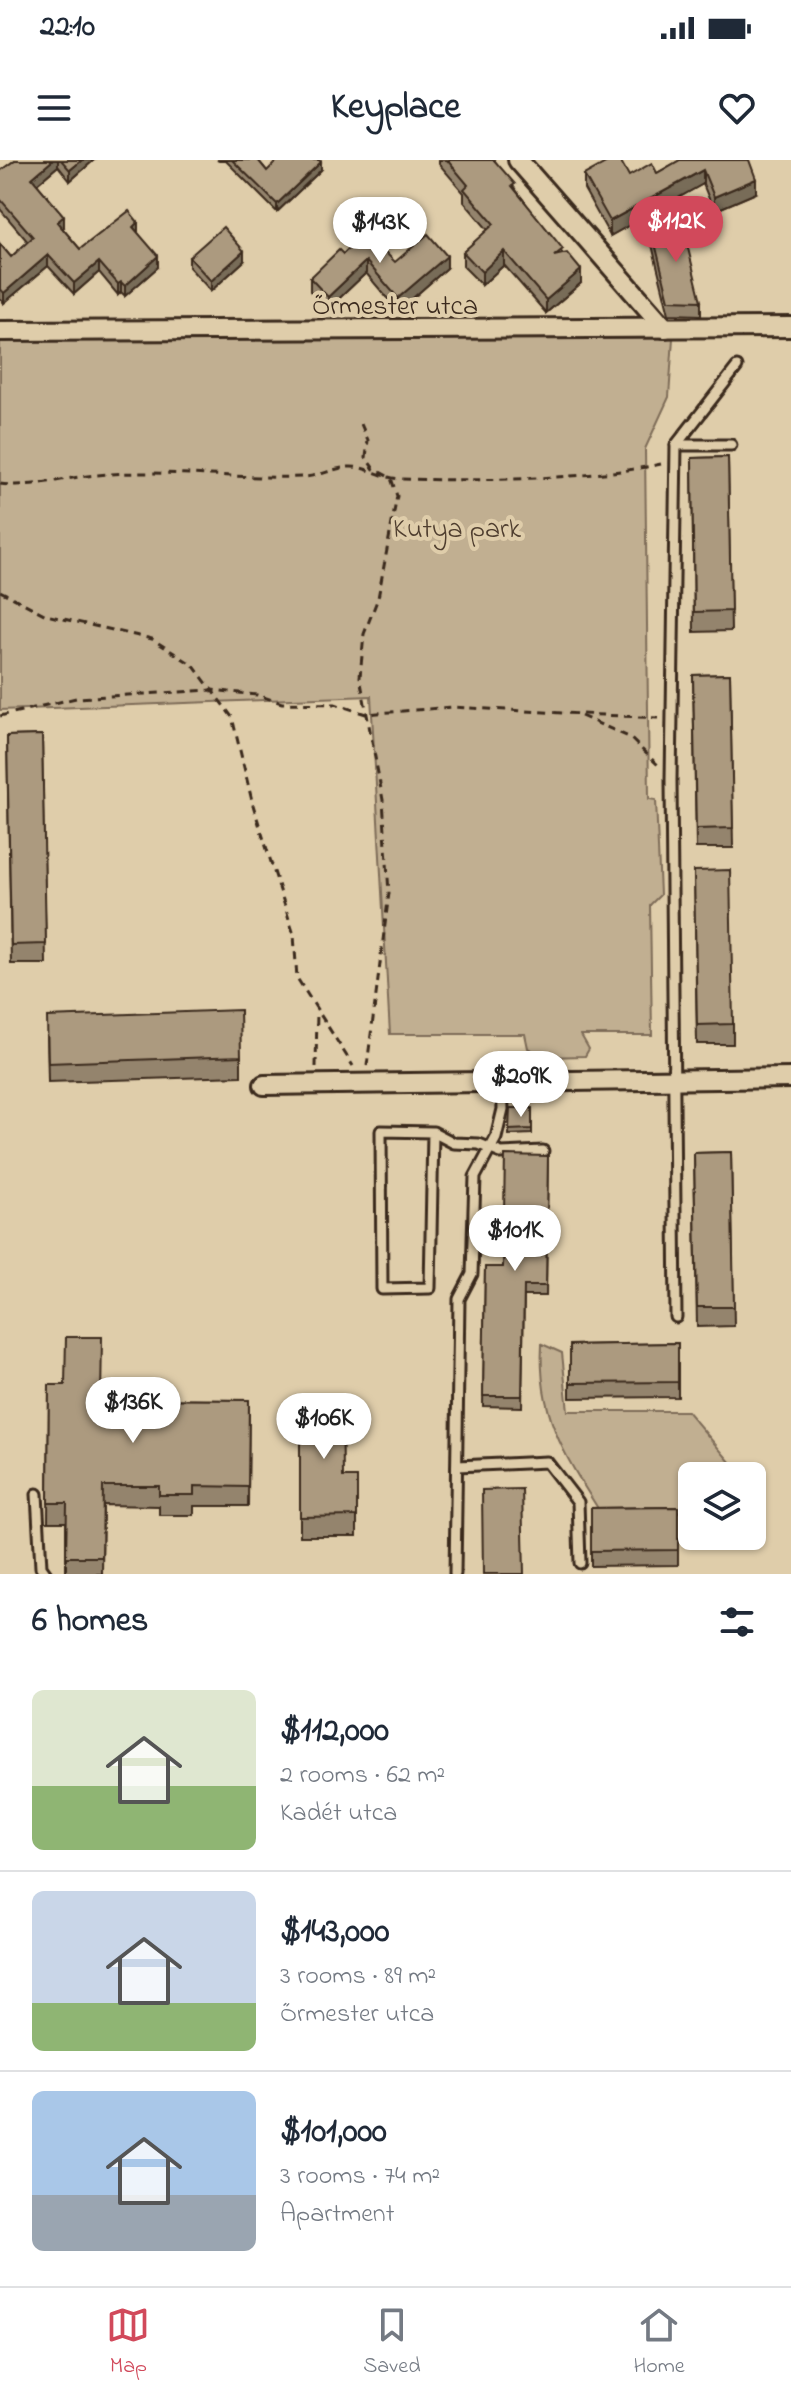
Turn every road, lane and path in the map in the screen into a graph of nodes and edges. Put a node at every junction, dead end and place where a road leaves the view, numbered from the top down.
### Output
1 (518, 160) edge
2 (791, 327) edge
3 (665, 328) junction
4 (0, 331) edge
5 (737, 367) dead end
6 (361, 424) dead end
7 (676, 445) junction
8 (731, 445) dead end
9 (676, 460) junction
10 (391, 478) junction
11 (0, 484) edge
12 (0, 591) edge
13 (212, 690) junction
14 (366, 714) junction
15 (574, 714) junction
16 (0, 716) edge
17 (671, 720) junction
18 (671, 780) junction
19 (317, 1011) junction
20 (791, 1078) edge
21 (502, 1081) junction
22 (674, 1081) junction
23 (315, 1084) junction
24 (364, 1084) junction
25 (264, 1085) dead end
26 (433, 1132) junction
27 (490, 1148) junction
28 (543, 1151) dead end
29 (676, 1317) dead end
30 (457, 1466) junction
31 (37, 1494) dead end
32 (580, 1563) dead end
33 (46, 1574) edge
34 (455, 1574) edge

1 - 3 street
2 - 3 street, Őrmester utca
3 - 4 street, Őrmester utca
5 - 7 lane
6 - 10 path
7 - 8 lane
7 - 9 lane
9 - 10 path
9 - 17 lane
10 - 11 path
10 - 14 path
12 - 13 path
13 - 14 path
13 - 16 path
13 - 19 path
14 - 15 path
14 - 24 path
15 - 17 path
15 - 18 path
17 - 18 lane
18 - 22 lane
19 - 23 path
19 - 24 path
20 - 22 street
21 - 22 street
21 - 24 street
21 - 27 lane
22 - 29 lane
23 - 24 street
23 - 25 street
26 - 26 lane
26 - 27 lane
27 - 28 lane
27 - 30 lane
30 - 32 lane
30 - 34 lane
31 - 33 lane

